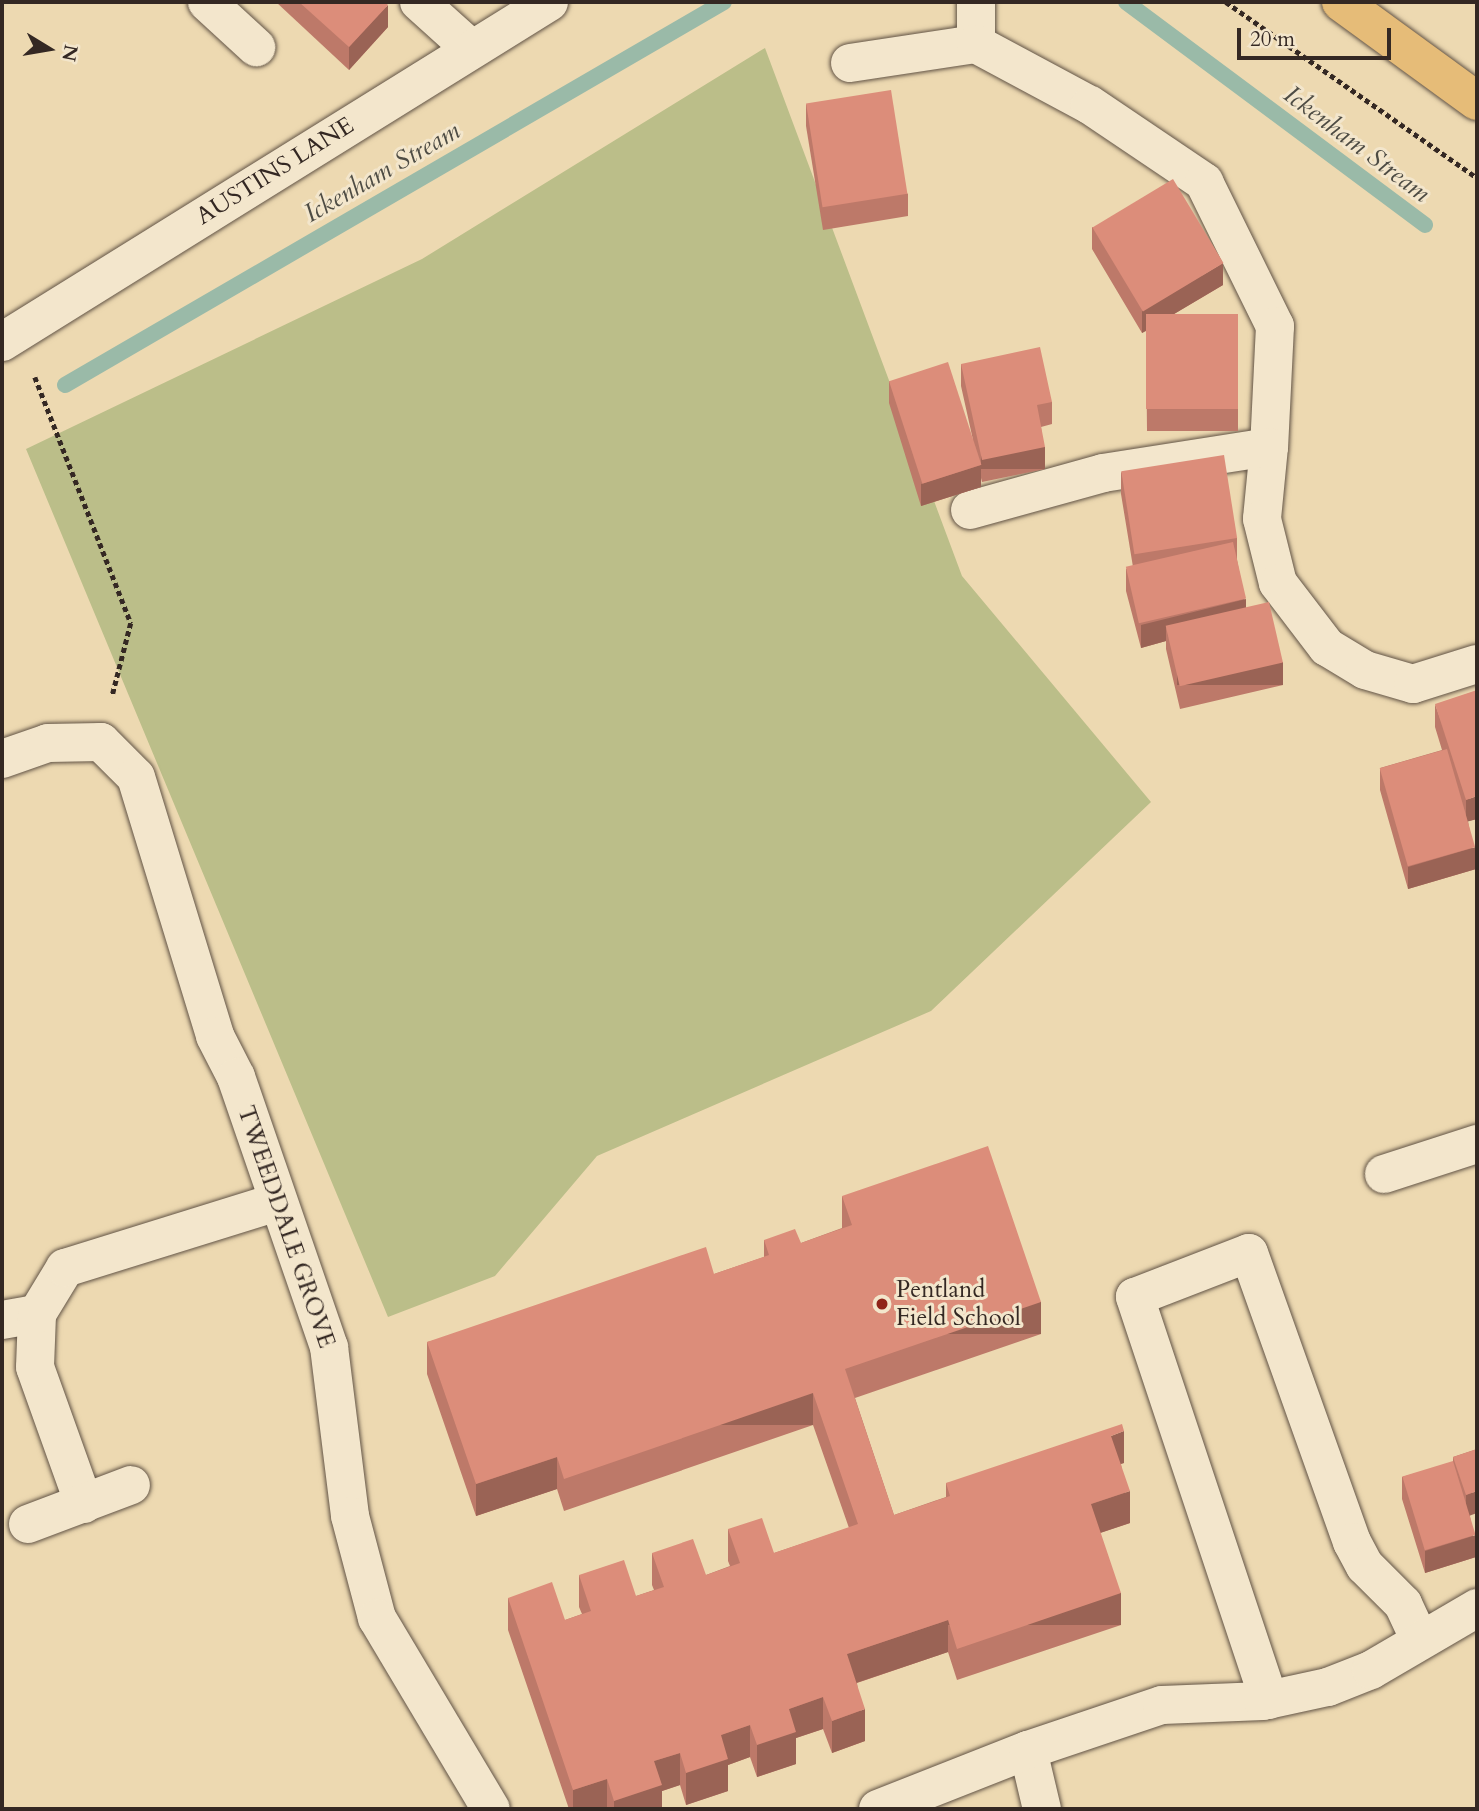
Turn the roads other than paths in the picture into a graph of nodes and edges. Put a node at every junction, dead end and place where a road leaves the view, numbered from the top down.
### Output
1 (207, 2) edge
2 (419, 2) edge
3 (549, 2) edge
4 (976, 2) edge
5 (1356, 6) edge
6 (976, 44) junction
7 (256, 47) dead end
8 (470, 48) junction
9 (849, 63) dead end
10 (1477, 101) edge
11 (10, 337) edge
12 (1269, 447) junction
13 (970, 510) dead end
14 (1477, 664) edge
15 (2, 759) edge
16 (1477, 1144) edge
17 (1384, 1174) dead end
18 (277, 1202) junction
19 (19, 1317) edge
20 (131, 1485) dead end
21 (84, 1504) junction
22 (27, 1524) dead end
23 (1477, 1608) edge
24 (1420, 1640) junction
25 (1269, 1700) junction
26 (1028, 1750) junction
27 (491, 1809) edge
28 (878, 1809) edge
29 (1042, 1809) edge

1 - 7 street
2 - 8 street
3 - 8 street, AUSTINS LANE
4 - 6 street
5 - 10 main road
6 - 9 street
6 - 12 street
8 - 11 street, AUSTINS LANE
12 - 13 street
12 - 14 street
15 - 18 street, TWEEDDALE GROVE
16 - 17 street
18 - 19 street
18 - 27 street, TWEEDDALE GROVE
19 - 21 street
20 - 21 street
21 - 22 street
23 - 24 street
24 - 25 street
24 - 25 street
25 - 26 street
26 - 28 street
26 - 29 street

